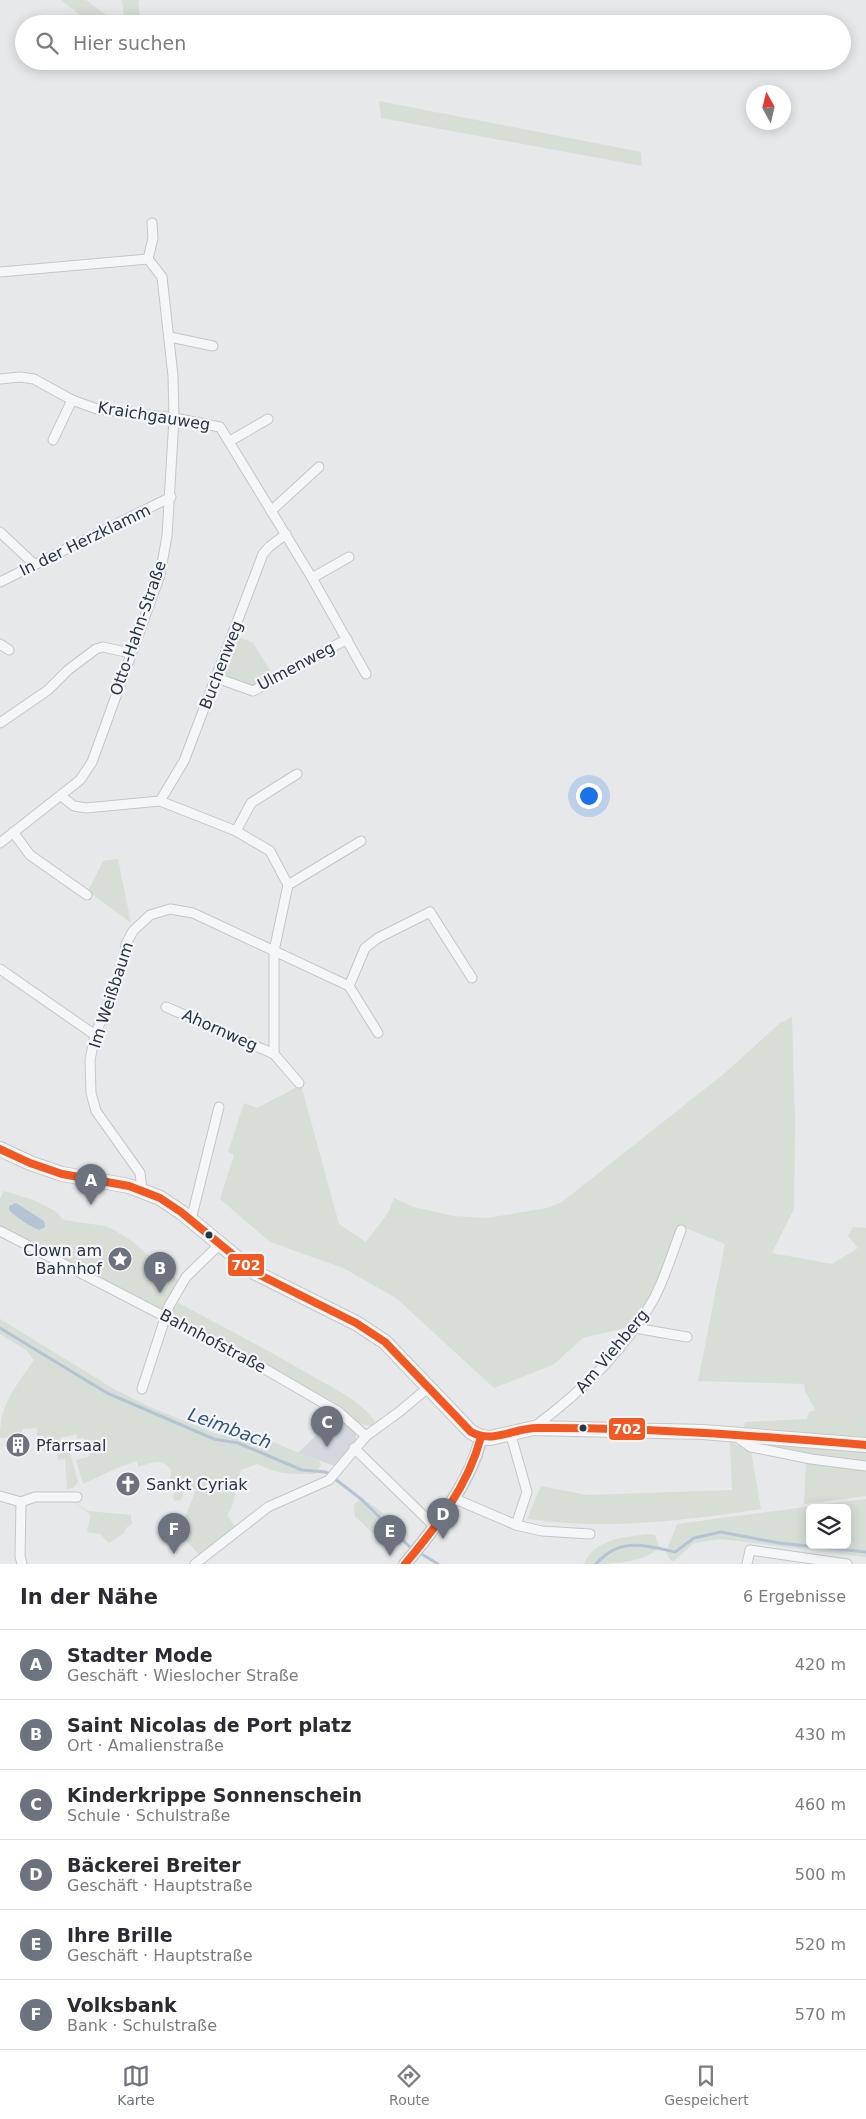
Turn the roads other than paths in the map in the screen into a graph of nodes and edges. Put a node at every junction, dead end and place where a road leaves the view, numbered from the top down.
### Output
1 (152, 223) dead end
2 (148, 259) junction
3 (0, 272) edge
4 (170, 338) junction
5 (213, 346) dead end
6 (0, 379) edge
7 (72, 400) junction
8 (174, 418) junction
9 (268, 419) dead end
10 (53, 440) dead end
11 (230, 441) junction
12 (319, 467) dead end
13 (171, 497) junction
14 (271, 511) junction
15 (0, 532) edge
16 (286, 534) junction
17 (349, 557) dead end
18 (35, 565) junction
19 (312, 578) junction
20 (0, 582) edge
21 (347, 639) junction
22 (0, 644) edge
23 (10, 650) dead end
24 (130, 653) junction
25 (366, 674) dead end
26 (217, 678) junction
27 (0, 723) edge
28 (297, 774) dead end
29 (61, 796) junction
30 (160, 802) junction
31 (236, 830) junction
32 (13, 832) junction
33 (361, 841) dead end
34 (0, 843) edge
35 (288, 885) junction
36 (87, 895) dead end
37 (274, 951) junction
38 (0, 969) edge
39 (472, 978) dead end
40 (349, 986) junction
41 (166, 1006) dead end
42 (378, 1033) dead end
43 (95, 1035) junction
44 (274, 1054) junction
45 (299, 1083) dead end
46 (219, 1107) dead end
47 (2, 1152) edge
48 (142, 1190) junction
49 (191, 1220) junction
50 (681, 1230) dead end
51 (0, 1231) edge
52 (220, 1244) junction
53 (165, 1315) junction
54 (635, 1328) junction
55 (687, 1337) dead end
56 (428, 1387) junction
57 (142, 1389) dead end
58 (534, 1428) junction
59 (510, 1432) junction
60 (731, 1433) junction
61 (366, 1436) junction
62 (481, 1438) junction
63 (866, 1446) edge
64 (354, 1448) junction
65 (866, 1466) edge
66 (0, 1496) edge
67 (77, 1496) dead end
68 (453, 1498) junction
69 (21, 1502) junction
70 (516, 1525) junction
71 (435, 1527) junction
72 (590, 1534) dead end
73 (407, 1561) edge
74 (22, 1564) edge
75 (195, 1564) edge
76 (747, 1564) edge
77 (847, 1564) edge

1 - 2 street
2 - 3 street
2 - 4 street, Otto-Hahn-Straße
4 - 5 street
4 - 8 street, Otto-Hahn-Straße
6 - 7 street, Kraichgauweg
7 - 8 street, Kraichgauweg
7 - 10 street
8 - 11 street, Kraichgauweg
8 - 13 street, Otto-Hahn-Straße
9 - 11 street, Kraichgauweg
11 - 14 street, Kraichgauweg
12 - 14 street
13 - 18 street, In der Herzklamm
13 - 24 street, Otto-Hahn-Straße
14 - 16 street, Kraichgauweg
15 - 18 street
16 - 19 street, Kraichgauweg
16 - 26 street, Buchenweg
17 - 19 street
18 - 20 street, In der Herzklamm
19 - 21 street, Kraichgauweg
21 - 25 street, Kraichgauweg
21 - 26 street, Ulmenweg
22 - 23 street
24 - 27 street
24 - 29 street, Otto-Hahn-Straße
26 - 30 street, Buchenweg
28 - 31 street
29 - 30 street
29 - 32 street, Otto-Hahn-Straße
30 - 31 street
31 - 35 street
32 - 34 street, Otto-Hahn-Straße
32 - 36 street
33 - 35 street
35 - 37 street
37 - 40 street, Im Weißbaum
37 - 43 street, Im Weißbaum
37 - 44 street
38 - 43 street
39 - 40 street
40 - 42 street
41 - 44 street, Ahornweg
43 - 48 street, Im Weißbaum
44 - 45 street
46 - 49 street
47 - 48 main road
48 - 49 main road
49 - 52 main road
50 - 54 street, Am Viehberg
51 - 53 street, Bahnhofstraße
52 - 53 street
52 - 56 main road
53 - 57 street
53 - 61 street, Bahnhofstraße
54 - 55 street
54 - 58 street, Am Viehberg
56 - 61 street
56 - 62 main road
58 - 59 main road
58 - 60 main road
59 - 62 main road
59 - 70 street
60 - 63 main road
60 - 65 street
61 - 64 street
62 - 68 street
64 - 71 street
64 - 75 street
66 - 69 street
67 - 69 street
68 - 70 street
68 - 71 street
69 - 74 street
70 - 72 street
71 - 73 street
76 - 77 street

